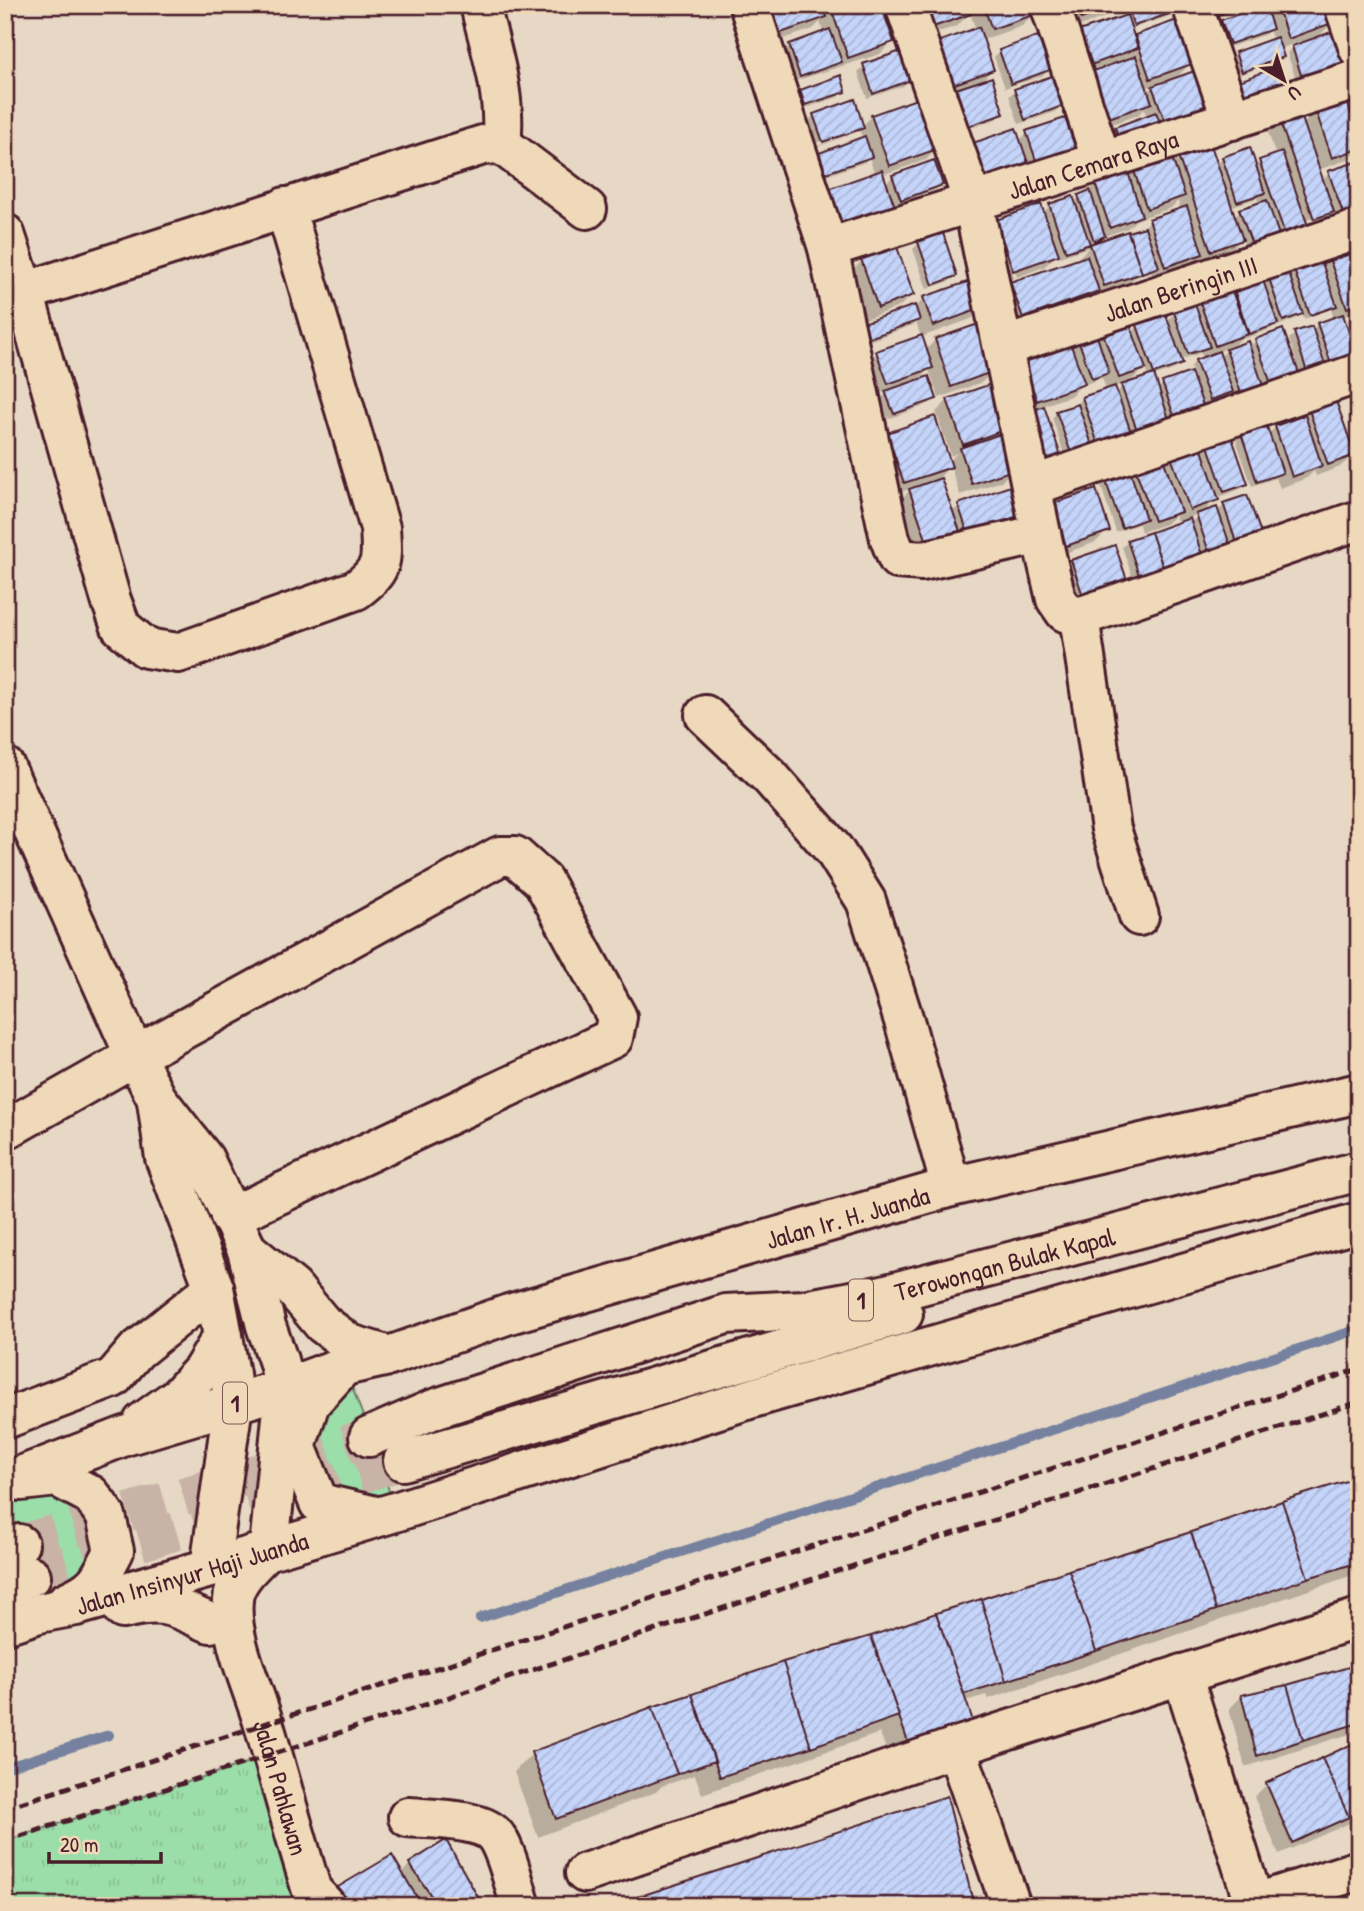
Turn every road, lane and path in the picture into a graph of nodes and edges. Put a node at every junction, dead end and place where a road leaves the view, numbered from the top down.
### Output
1 (480, 5) edge
2 (749, 5) edge
3 (905, 5) edge
4 (1051, 5) edge
5 (1192, 5) edge
6 (1344, 5) edge
7 (1359, 49) edge
8 (1359, 79) edge
9 (1232, 120) junction
10 (501, 144) junction
11 (1102, 161) junction
12 (973, 202) junction
13 (285, 207) junction
14 (587, 209) dead end
15 (1359, 229) edge
16 (5, 234) edge
17 (828, 248) junction
18 (24, 292) junction
19 (1003, 347) junction
20 (1359, 373) edge
21 (1032, 486) junction
22 (1359, 520) edge
23 (1041, 534) junction
24 (1079, 617) junction
25 (705, 715) dead end
26 (5, 767) edge
27 (1139, 916) dead end
28 (135, 1056) junction
29 (1359, 1093) edge
30 (157, 1098) junction
31 (5, 1130) edge
32 (1359, 1171) edge
33 (1359, 1180) edge
34 (951, 1187) junction
35 (1359, 1222) edge
36 (239, 1234) junction
37 (214, 1288) junction
38 (223, 1336) junction
39 (389, 1356) junction
40 (344, 1366) junction
41 (285, 1388) junction
42 (233, 1404) junction
43 (5, 1419) edge
44 (125, 1436) junction
45 (369, 1437) tunnel mouth
46 (403, 1461) tunnel mouth
47 (5, 1483) edge
48 (378, 1517) junction
49 (269, 1548) junction
50 (210, 1568) junction
51 (22, 1618) edge
52 (1359, 1618) edge
53 (210, 1623) junction
54 (243, 1665) junction
55 (1182, 1674) junction
56 (956, 1747) junction
57 (408, 1817) dead end
58 (1359, 1870) edge
59 (585, 1873) dead end
60 (1251, 1905) edge
61 (326, 1906) edge
62 (521, 1906) edge
63 (1011, 1906) edge

1 - 10 main road
2 - 17 main road
3 - 12 main road
4 - 11 main road
5 - 9 main road
6 - 7 main road
8 - 9 main road, Jalan Cemara Raya
9 - 11 main road, Jalan Cemara Raya
10 - 13 main road
10 - 14 main road
11 - 12 main road, Jalan Cemara Raya
12 - 17 main road, Jalan Cemara Raya
12 - 19 main road
13 - 18 main road
13 - 18 main road
15 - 19 main road, Jalan Beringin III
16 - 18 main road
17 - 23 main road
19 - 21 main road
20 - 21 main road
21 - 23 main road
22 - 24 main road
23 - 24 main road
24 - 27 main road
25 - 34 main road
26 - 28 main road
28 - 30 main road
28 - 31 main road
28 - 36 main road
29 - 34 main road, Jalan Ir. H. Juanda / 1
30 - 36 main road
30 - 37 main road
32 - 45 main road, Terowongan Bulak Kapal / 1
33 - 46 main road, Terowongan Bulak Kapal / 1
34 - 39 main road, Jalan Ir. H. Juanda / 1
35 - 48 main road
36 - 39 main road
36 - 41 main road
37 - 38 main road
37 - 43 main road
38 - 42 main road
38 - 44 main road
39 - 40 main road, Jalan Ir. H. Juanda / 1
40 - 41 main road, 1
40 - 48 main road
41 - 42 main road, 1
41 - 49 main road
42 - 44 main road, 1
42 - 50 main road
44 - 47 main road, 1
47 - 51 main road
48 - 49 main road, Jalan Insinyur Haji Juanda
49 - 50 main road, Jalan Insinyur Haji Juanda
49 - 54 main road
50 - 51 main road, Jalan Insinyur Haji Juanda
50 - 53 main road
51 - 53 main road
52 - 55 main road
53 - 54 main road
54 - 61 main road, Jalan Pahlawan
55 - 56 main road
55 - 60 main road
56 - 59 main road
56 - 63 main road
57 - 62 main road
58 - 60 main road

